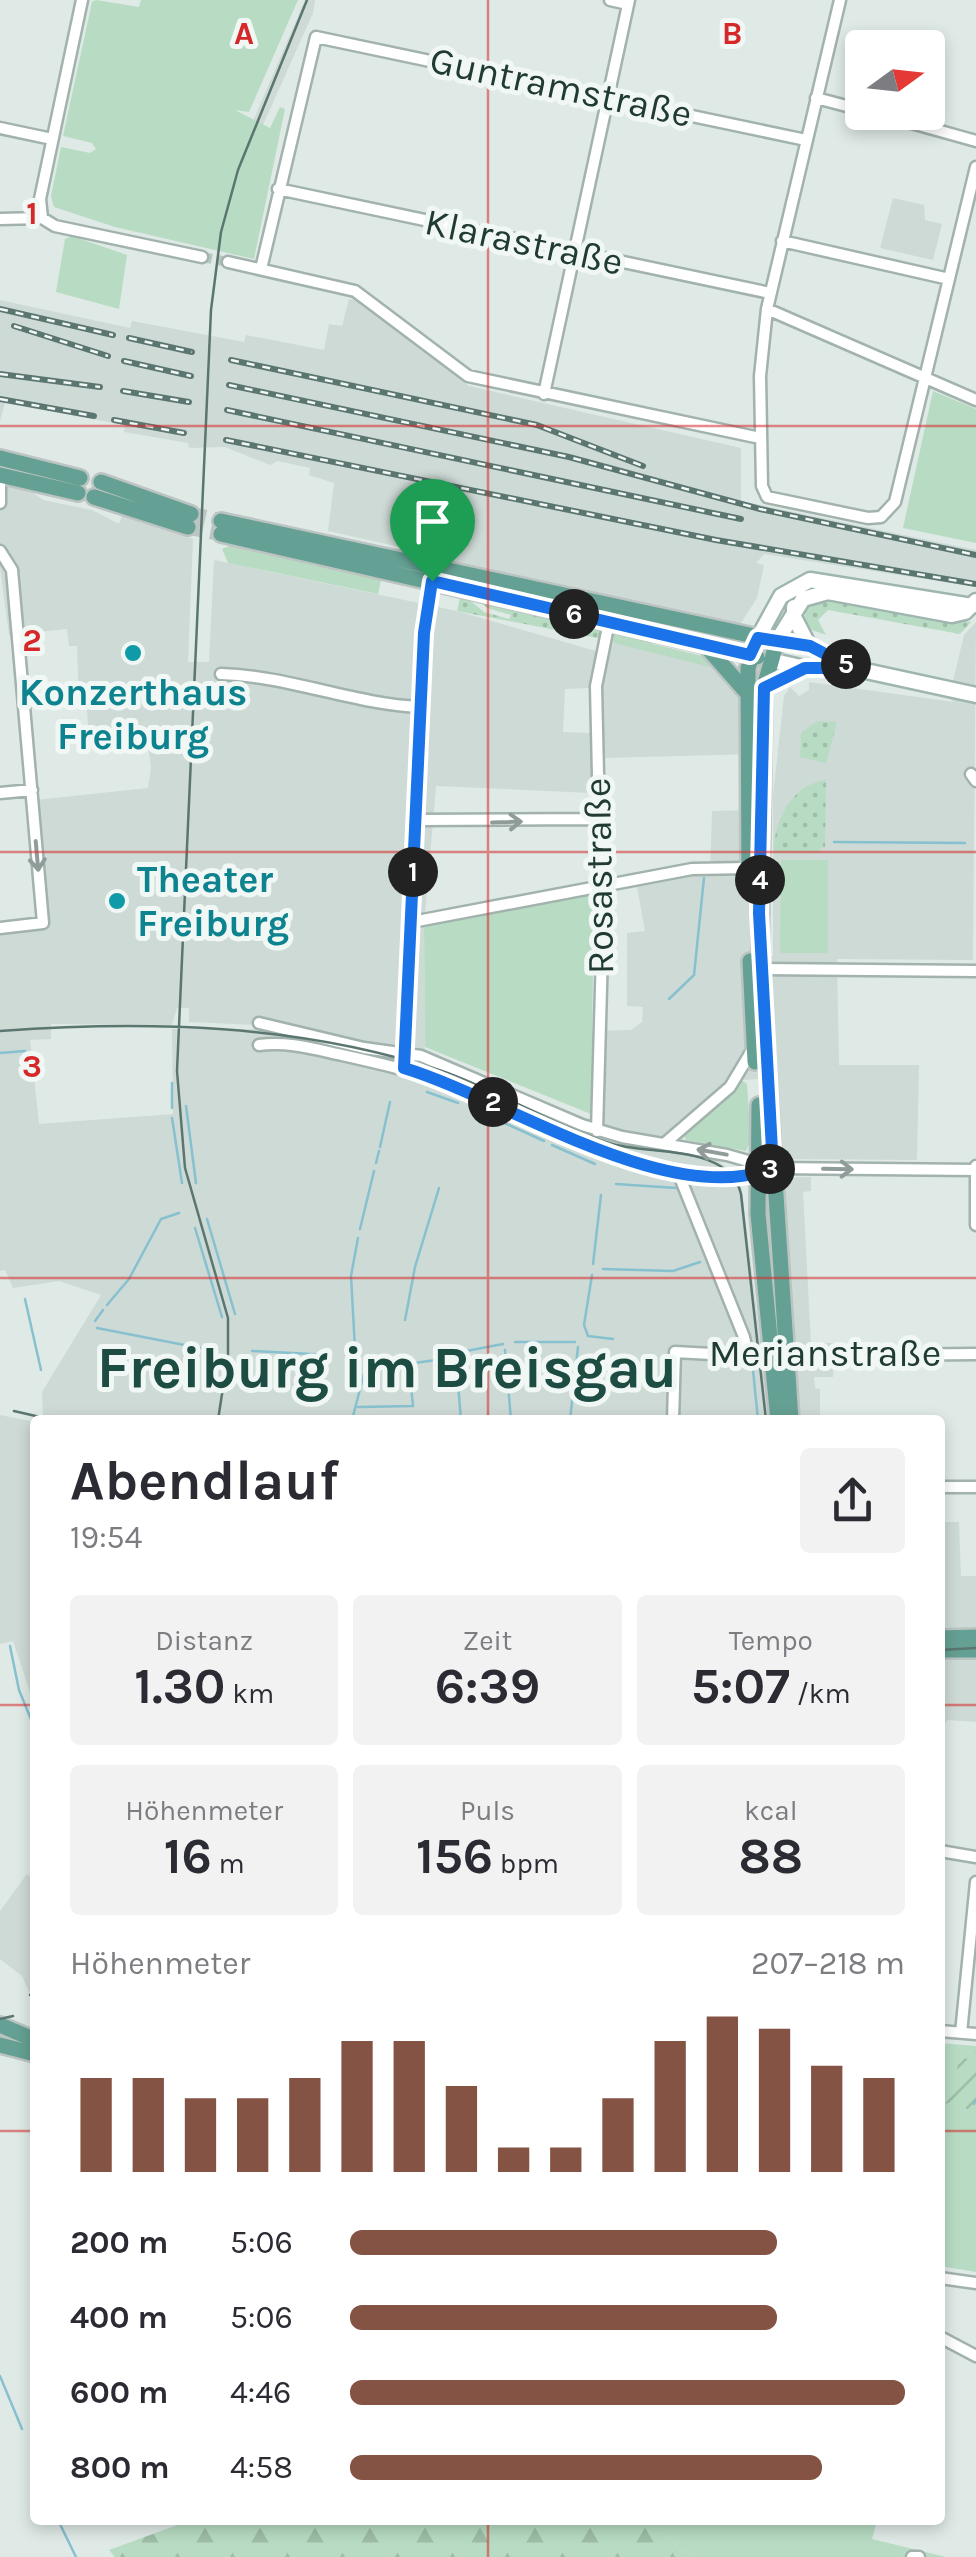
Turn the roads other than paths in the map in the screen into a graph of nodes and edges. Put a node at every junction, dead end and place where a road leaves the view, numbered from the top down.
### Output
1 (82, 0) edge
2 (610, 0) edge
3 (840, 0) edge
4 (628, 2) edge
5 (608, 96) junction
6 (816, 98) junction
7 (845, 106) edge
8 (0, 128) edge
9 (937, 130) edge
10 (52, 139) junction
11 (806, 140) junction
12 (976, 141) edge
13 (976, 167) edge
14 (278, 188) junction
15 (42, 218) junction
16 (0, 220) edge
17 (782, 241) junction
18 (574, 252) junction
19 (202, 257) tunnel mouth
20 (228, 262) tunnel mouth
21 (261, 269) junction
22 (949, 279) junction
23 (770, 293) junction
24 (767, 309) junction
25 (924, 377) junction
26 (544, 394) junction
27 (976, 400) edge
28 (760, 438) junction
29 (1, 468) edge
30 (0, 503) edge
31 (190, 521) tunnel mouth
32 (0, 551) edge
33 (432, 581) junction
34 (974, 604) edge
35 (794, 608) junction
36 (609, 622) junction
37 (758, 638) junction
38 (777, 641) junction
39 (705, 644) junction
40 (810, 646) junction
41 (750, 655) junction
42 (770, 660) junction
43 (805, 668) junction
44 (852, 668) junction
45 (221, 674) dead end
46 (764, 688) junction
47 (748, 694) junction
48 (976, 695) edge
49 (420, 707) junction
50 (32, 790) junction
51 (0, 793) edge
52 (596, 819) junction
53 (417, 820) junction
54 (749, 868) junction
55 (598, 886) junction
56 (412, 922) junction
57 (0, 928) edge
58 (760, 969) junction
59 (976, 970) edge
60 (259, 1023) dead end
61 (259, 1045) dead end
62 (754, 1047) junction
63 (407, 1054) junction
64 (404, 1068) junction
65 (597, 1131) junction
66 (664, 1144) junction
67 (976, 1167) edge
68 (763, 1169) junction
69 (678, 1175) junction
70 (976, 1225) edge
71 (976, 1354) edge
72 (780, 1355) junction
73 (748, 1356) junction
74 (673, 1415) edge
75 (778, 1415) edge
76 (790, 1415) edge
77 (945, 1487) edge
78 (976, 1487) edge
79 (976, 1637) edge
80 (945, 1638) edge
81 (945, 1650) edge
82 (976, 1650) edge
83 (945, 1852) edge
84 (976, 1857) edge
85 (976, 1882) edge
86 (0, 2025) edge
87 (945, 2032) edge
88 (960, 2033) junction
89 (976, 2034) edge
90 (30, 2038) edge
91 (0, 2045) edge
92 (30, 2053) edge
93 (945, 2279) edge
94 (976, 2283) edge
95 (945, 2340) edge
96 (976, 2356) edge

1 - 10 street
2 - 4 street
3 - 6 street
4 - 5 street
5 - 11 street, Guntramstraße
5 - 14 street, Guntramstraße
5 - 18 street
6 - 7 street
6 - 11 street
8 - 10 street
9 - 12 street
10 - 15 street
11 - 17 street
13 - 22 street
14 - 18 street, Klarastraße
14 - 21 street
15 - 16 street
15 - 19 street
17 - 22 street
17 - 23 street
18 - 23 street, Klarastraße
18 - 26 street
20 - 21 street
21 - 26 street
22 - 25 street
23 - 24 street
24 - 25 street
24 - 28 street
25 - 27 street
25 - 28 street
26 - 28 street
29 - 30 street
29 - 31 main road
32 - 50 street
33 - 36 main road
33 - 37 main road
33 - 49 street
34 - 35 main road
34 - 37 main road
35 - 38 main road
35 - 40 main road
36 - 39 main road
36 - 52 street, Rosastraße
37 - 38 main road
37 - 41 main road
38 - 40 main road
38 - 42 main road
39 - 41 main road
39 - 47 main road
40 - 44 main road
41 - 42 main road
41 - 47 main road
42 - 43 main road
42 - 46 main road
43 - 44 main road
43 - 46 main road
44 - 48 main road
45 - 49 street
46 - 58 main road
47 - 54 main road
49 - 53 street
50 - 51 street
50 -> 57 street
53 -> 52 street
52 - 55 street, Rosastraße
53 - 56 street
54 - 55 street
54 - 62 main road
55 - 56 street
55 - 65 street, Rosastraße
56 - 63 street
58 - 59 street
58 - 68 main road
60 - 63 street
61 - 64 street
62 - 66 street
62 - 68 main road
63 - 64 street
63 - 65 street
64 - 69 street
65 - 66 street
68 -> 66 street
68 -> 67 street
67 - 70 street
68 - 69 street
68 - 72 main road
69 - 73 street
71 - 72 street, Merianstraße
72 - 73 street, Merianstraße
72 - 75 main road
72 - 76 main road
73 - 74 street, Merianstraße
77 - 78 street
79 - 80 main road
81 - 82 main road
83 - 84 street
85 - 88 street
86 - 90 main road
87 - 88 street
88 - 89 street
91 - 92 main road
93 - 94 street
95 - 96 street

